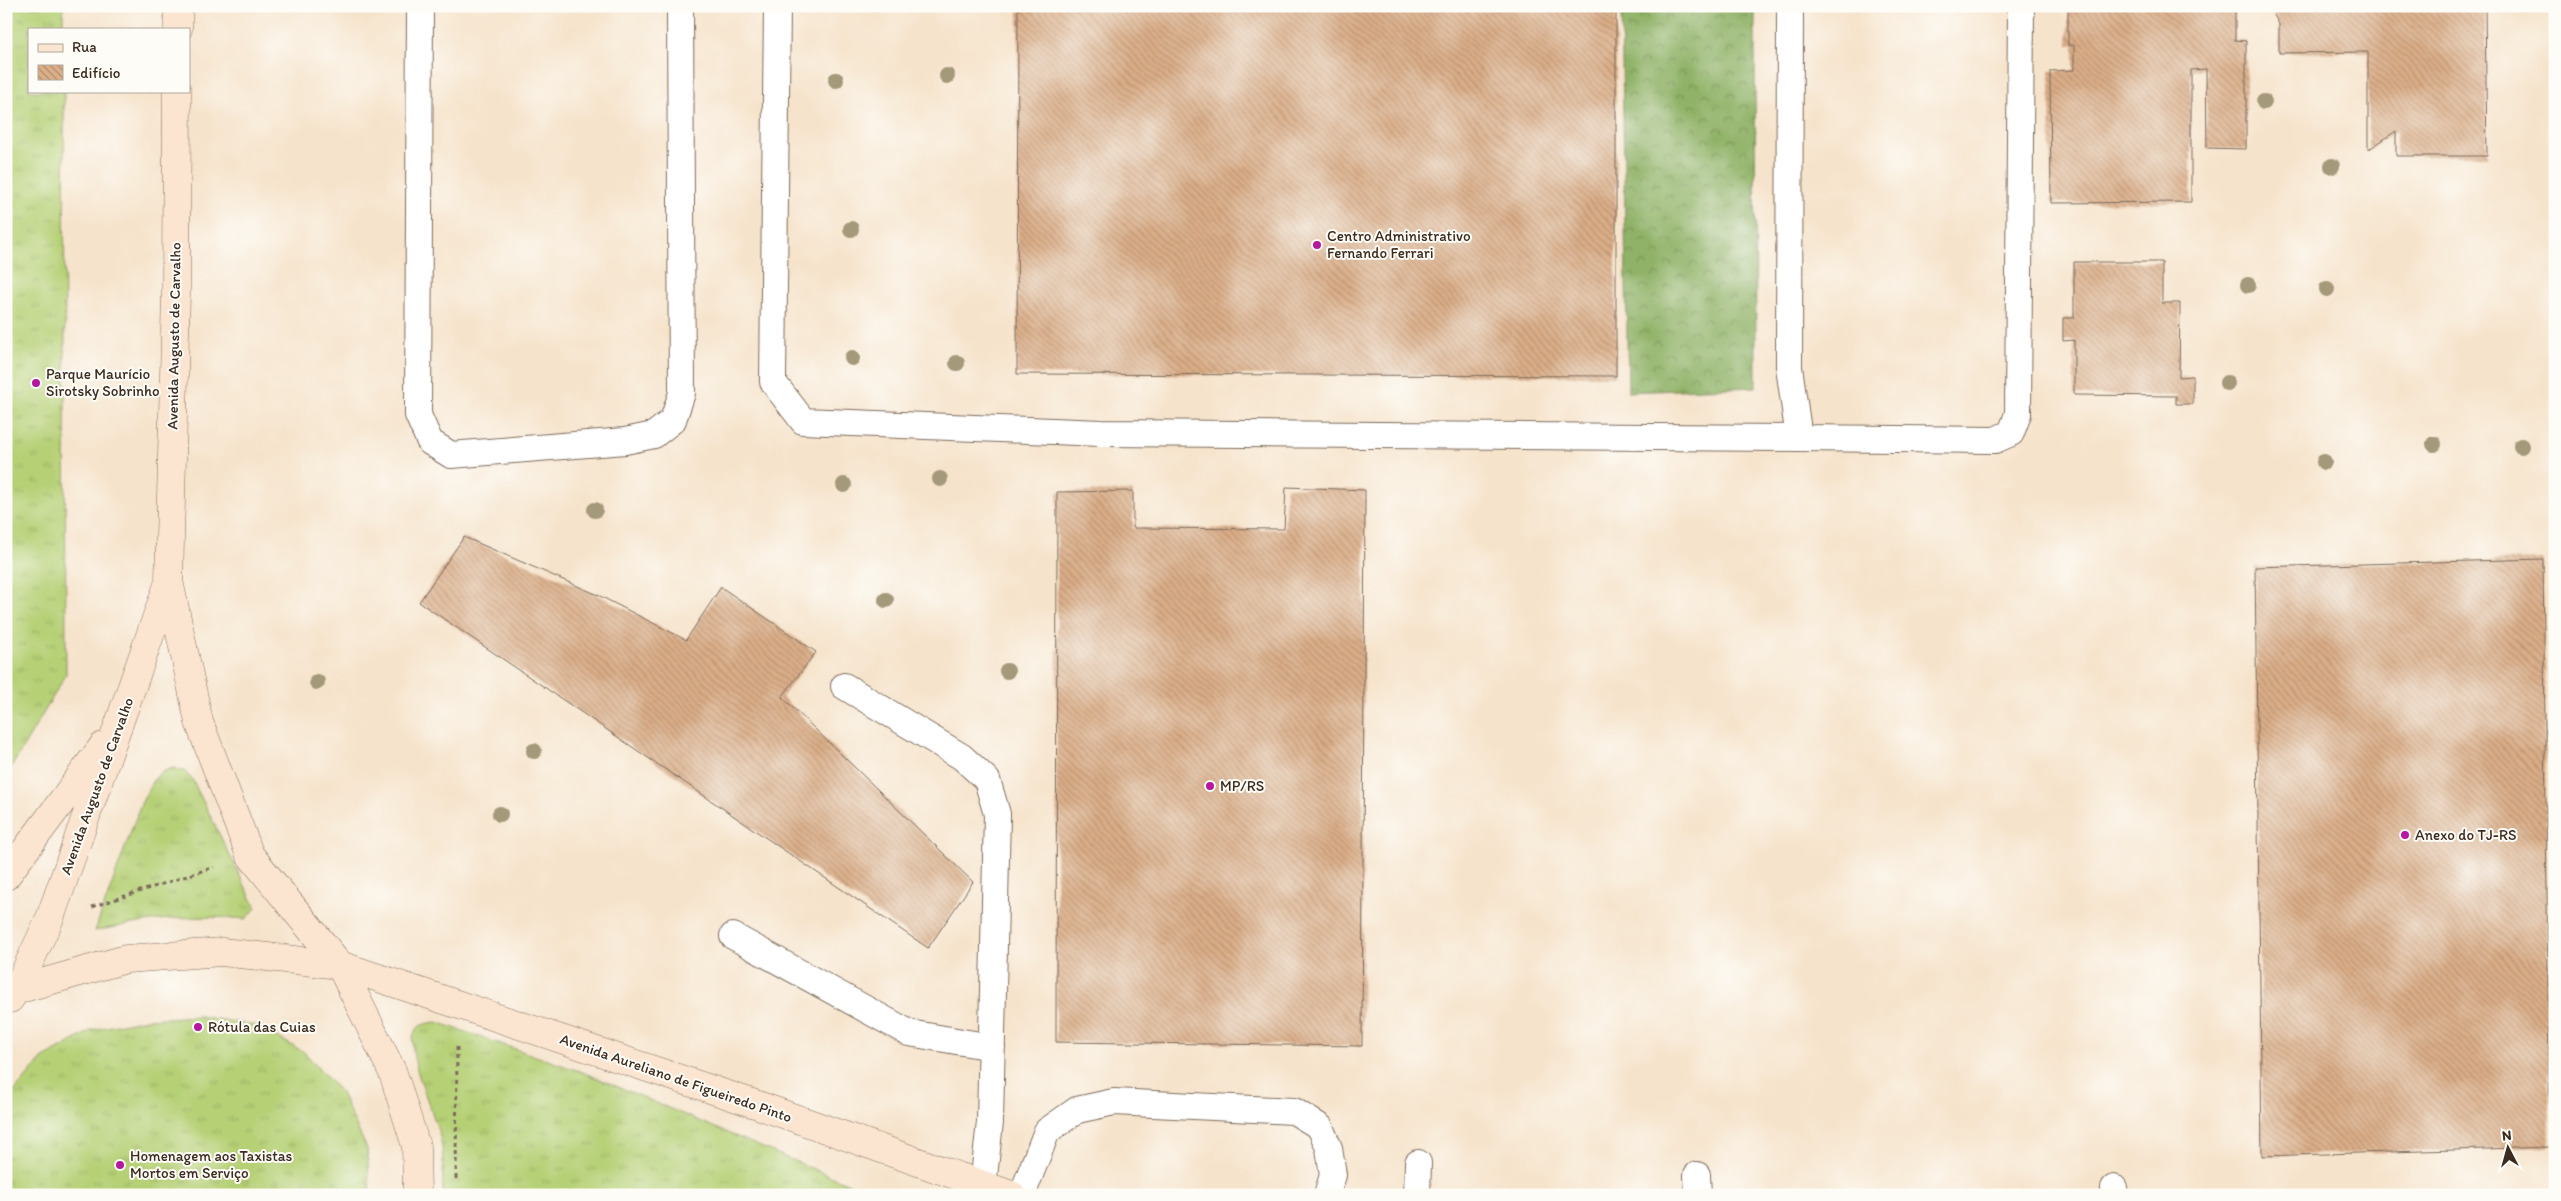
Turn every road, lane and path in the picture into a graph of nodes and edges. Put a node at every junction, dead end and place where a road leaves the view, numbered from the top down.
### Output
1 (178, 6) edge
2 (420, 6) edge
3 (680, 6) edge
4 (777, 6) edge
5 (1790, 6) edge
6 (2021, 6) edge
7 (178, 28) edge
8 (177, 92) edge
9 (1799, 438) junction
10 (169, 580) junction
11 (844, 686) dead end
12 (122, 720) junction
13 (250, 854) junction
14 (6, 876) edge
15 (50, 918) junction
16 (733, 936) dead end
17 (340, 965) junction
18 (10, 995) edge
19 (457, 1002) junction
20 (992, 1048) junction
21 (1418, 1164) dead end
22 (456, 1185) dead end
23 (983, 1186) junction
24 (416, 1195) edge
25 (1011, 1195) edge
26 (1022, 1195) edge
27 (1327, 1195) edge
28 (1417, 1195) edge

1 - 7 main road
2 - 3 lane
4 - 9 lane
5 - 9 lane
6 - 9 lane
8 - 10 main road, Avenida Augusto de Carvalho
10 - 12 main road, Avenida Augusto de Carvalho
10 - 13 main road, Avenida Augusto de Carvalho
11 - 20 lane
12 - 14 main road
12 - 15 main road, Avenida Augusto de Carvalho
13 - 15 path
13 - 17 main road, Avenida Augusto de Carvalho
15 - 18 main road, Avenida Augusto de Carvalho
16 - 20 lane
17 - 18 main road, Avenida Aureliano de Figueiredo Pinto
17 - 19 main road, Avenida Aureliano de Figueiredo Pinto
17 - 24 main road, Avenida Augusto de Carvalho
19 - 22 path
19 - 23 main road, Avenida Aureliano de Figueiredo Pinto
20 - 23 lane
21 - 28 lane
23 - 25 main road, Avenida Aureliano de Figueiredo Pinto
26 - 27 lane

